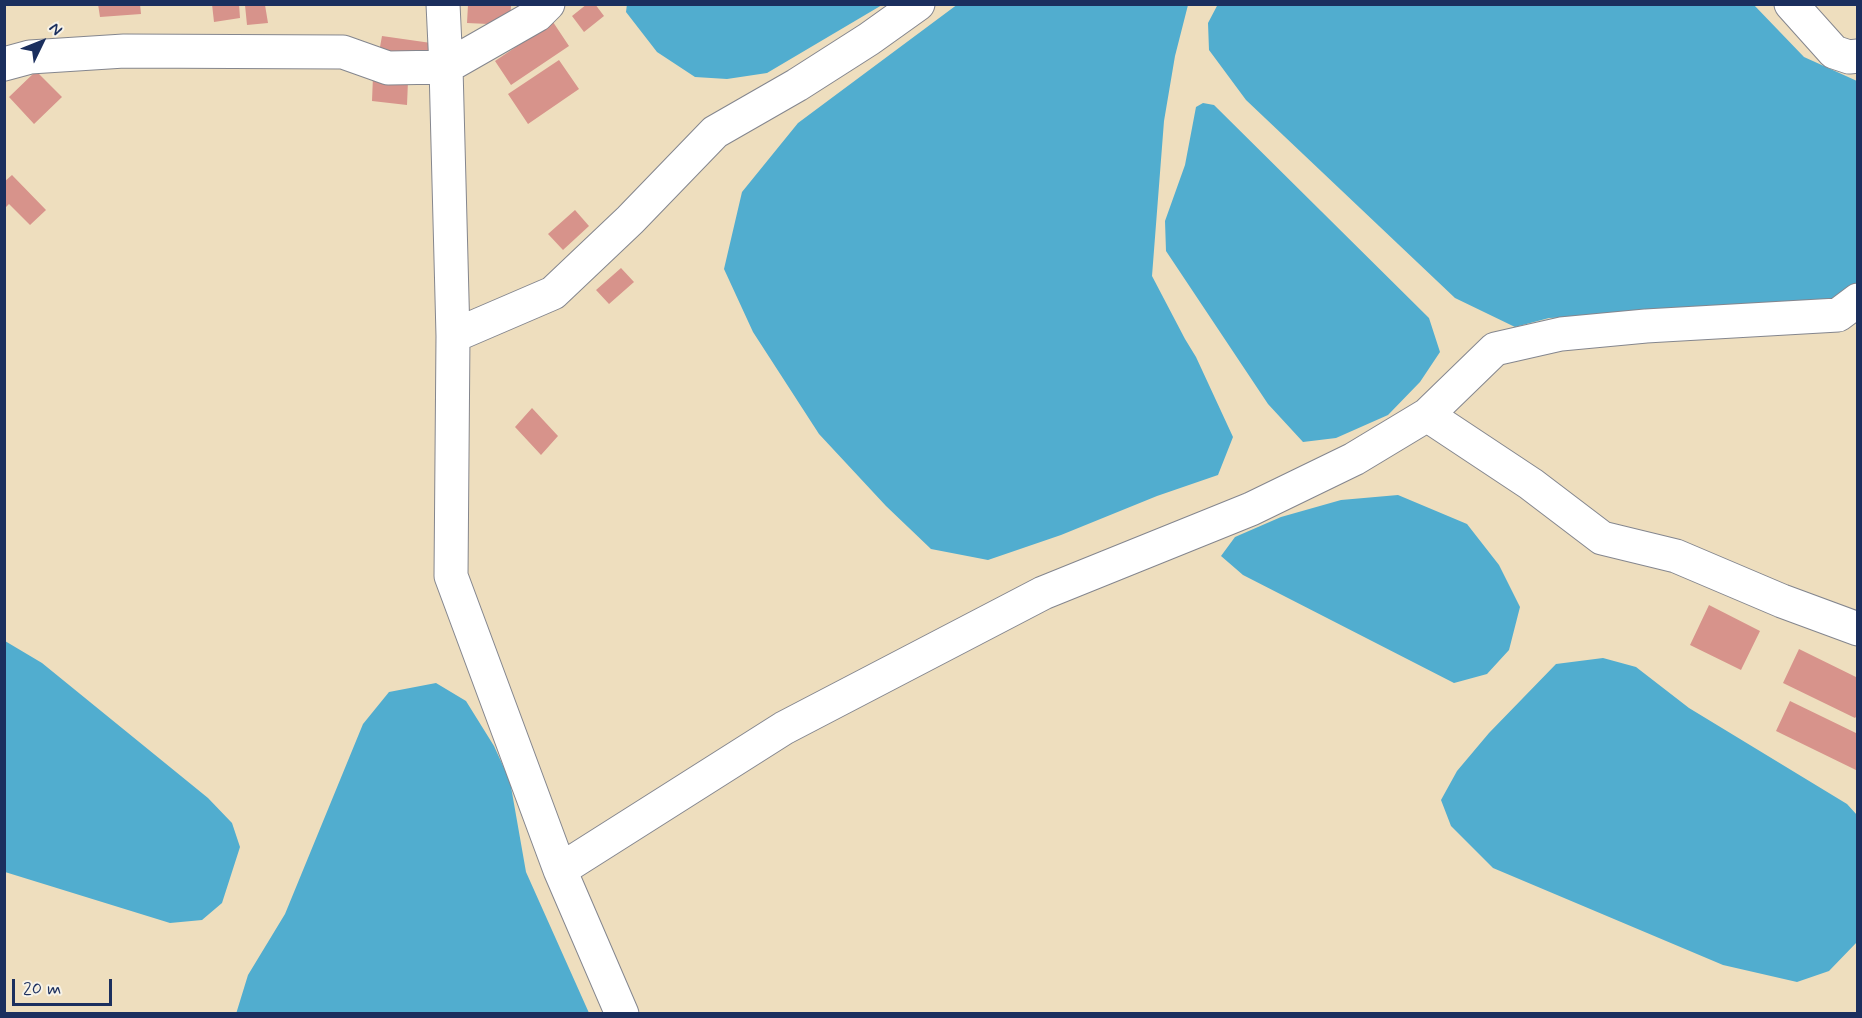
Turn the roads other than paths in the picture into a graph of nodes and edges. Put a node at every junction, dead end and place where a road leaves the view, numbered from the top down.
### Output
1 (443, 4) edge
2 (548, 4) edge
3 (918, 4) edge
4 (1791, 4) edge
5 (1857, 56) edge
6 (4, 64) edge
7 (446, 67) junction
8 (1857, 300) edge
9 (453, 336) junction
10 (1427, 416) junction
11 (1857, 629) edge
12 (560, 870) junction
13 (622, 1014) edge

1 - 7 street
2 - 7 street
3 - 9 street
4 - 5 street
6 - 7 street
7 - 9 street
8 - 10 street
9 - 12 street
10 - 11 street
10 - 12 street
12 - 13 street

